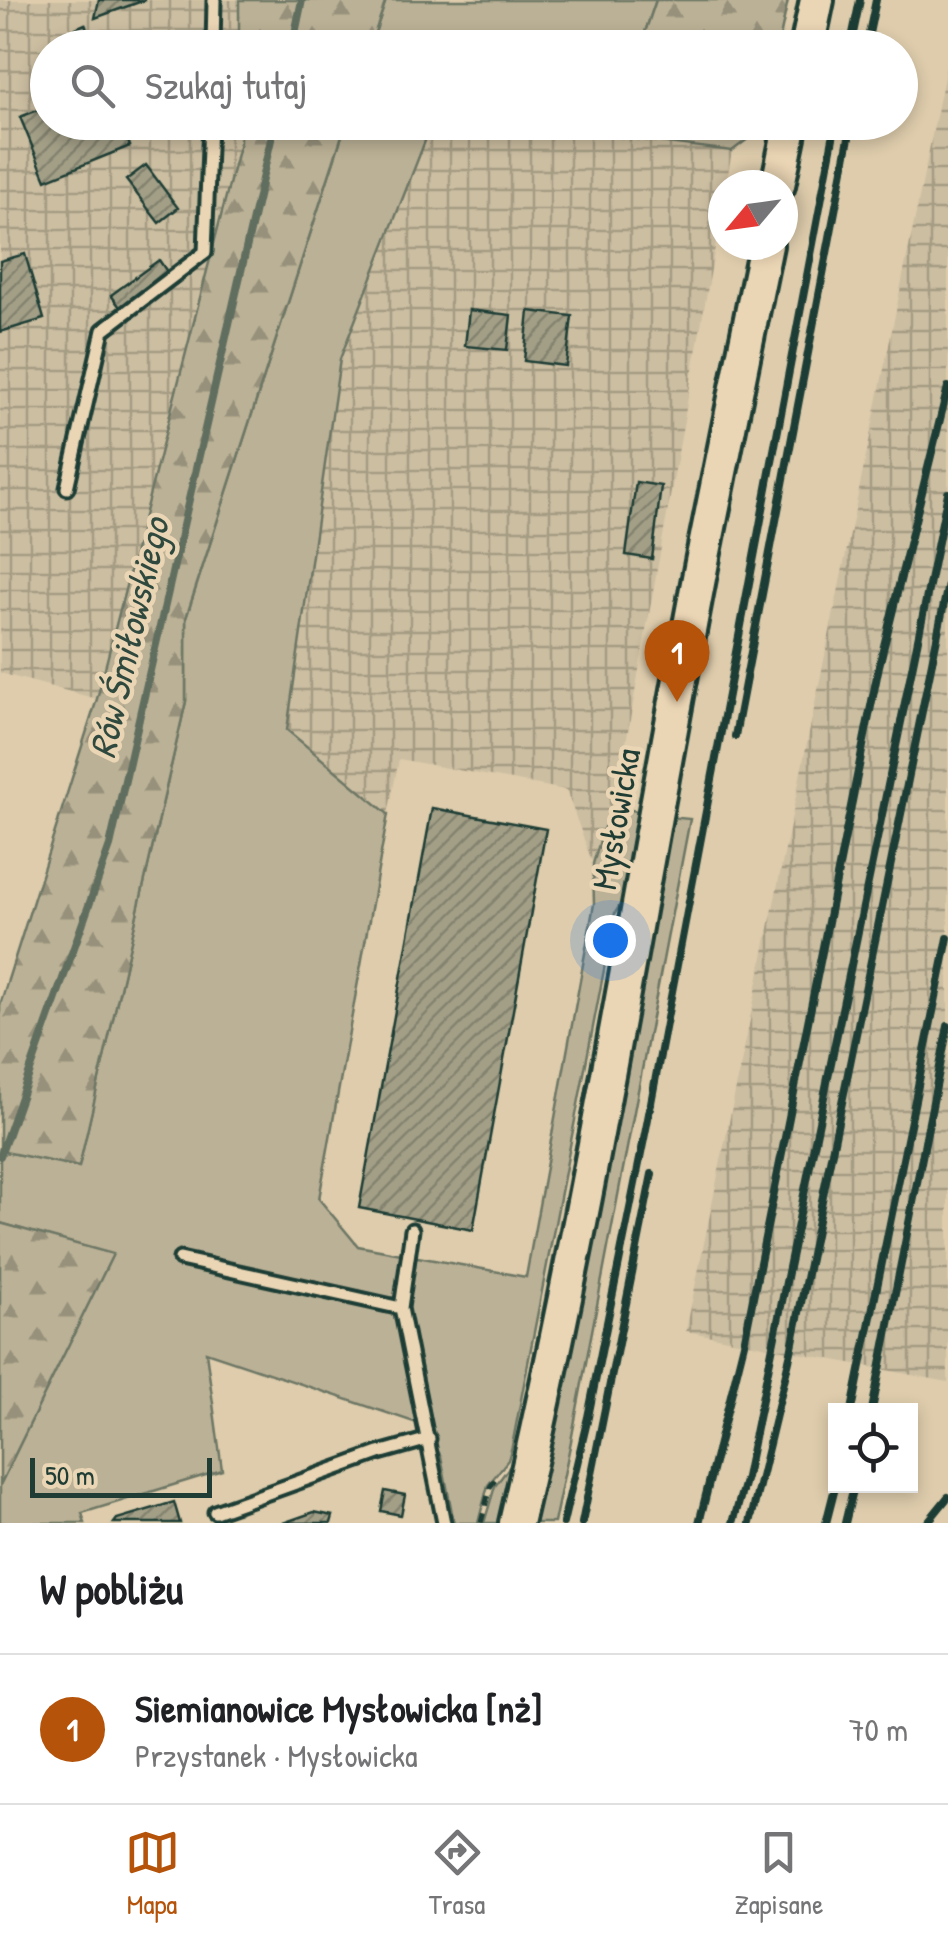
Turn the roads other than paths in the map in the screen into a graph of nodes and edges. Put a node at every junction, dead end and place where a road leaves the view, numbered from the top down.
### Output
1 (214, 0) edge
2 (817, 0) edge
3 (213, 30) edge
4 (811, 30) edge
5 (209, 140) edge
6 (787, 140) edge
7 (782, 170) edge
8 (763, 260) edge
9 (67, 488) dead end
10 (412, 1230) dead end
11 (180, 1259) dead end
12 (401, 1308) junction
13 (429, 1439) junction
14 (215, 1512) dead end
15 (444, 1523) edge
16 (516, 1523) edge

1 - 3 lane
2 - 4 street
5 - 9 lane
6 - 7 street
8 - 16 street, Mysłowicka
10 - 12 lane
11 - 12 lane
12 - 13 lane
13 - 14 lane
13 - 15 lane

